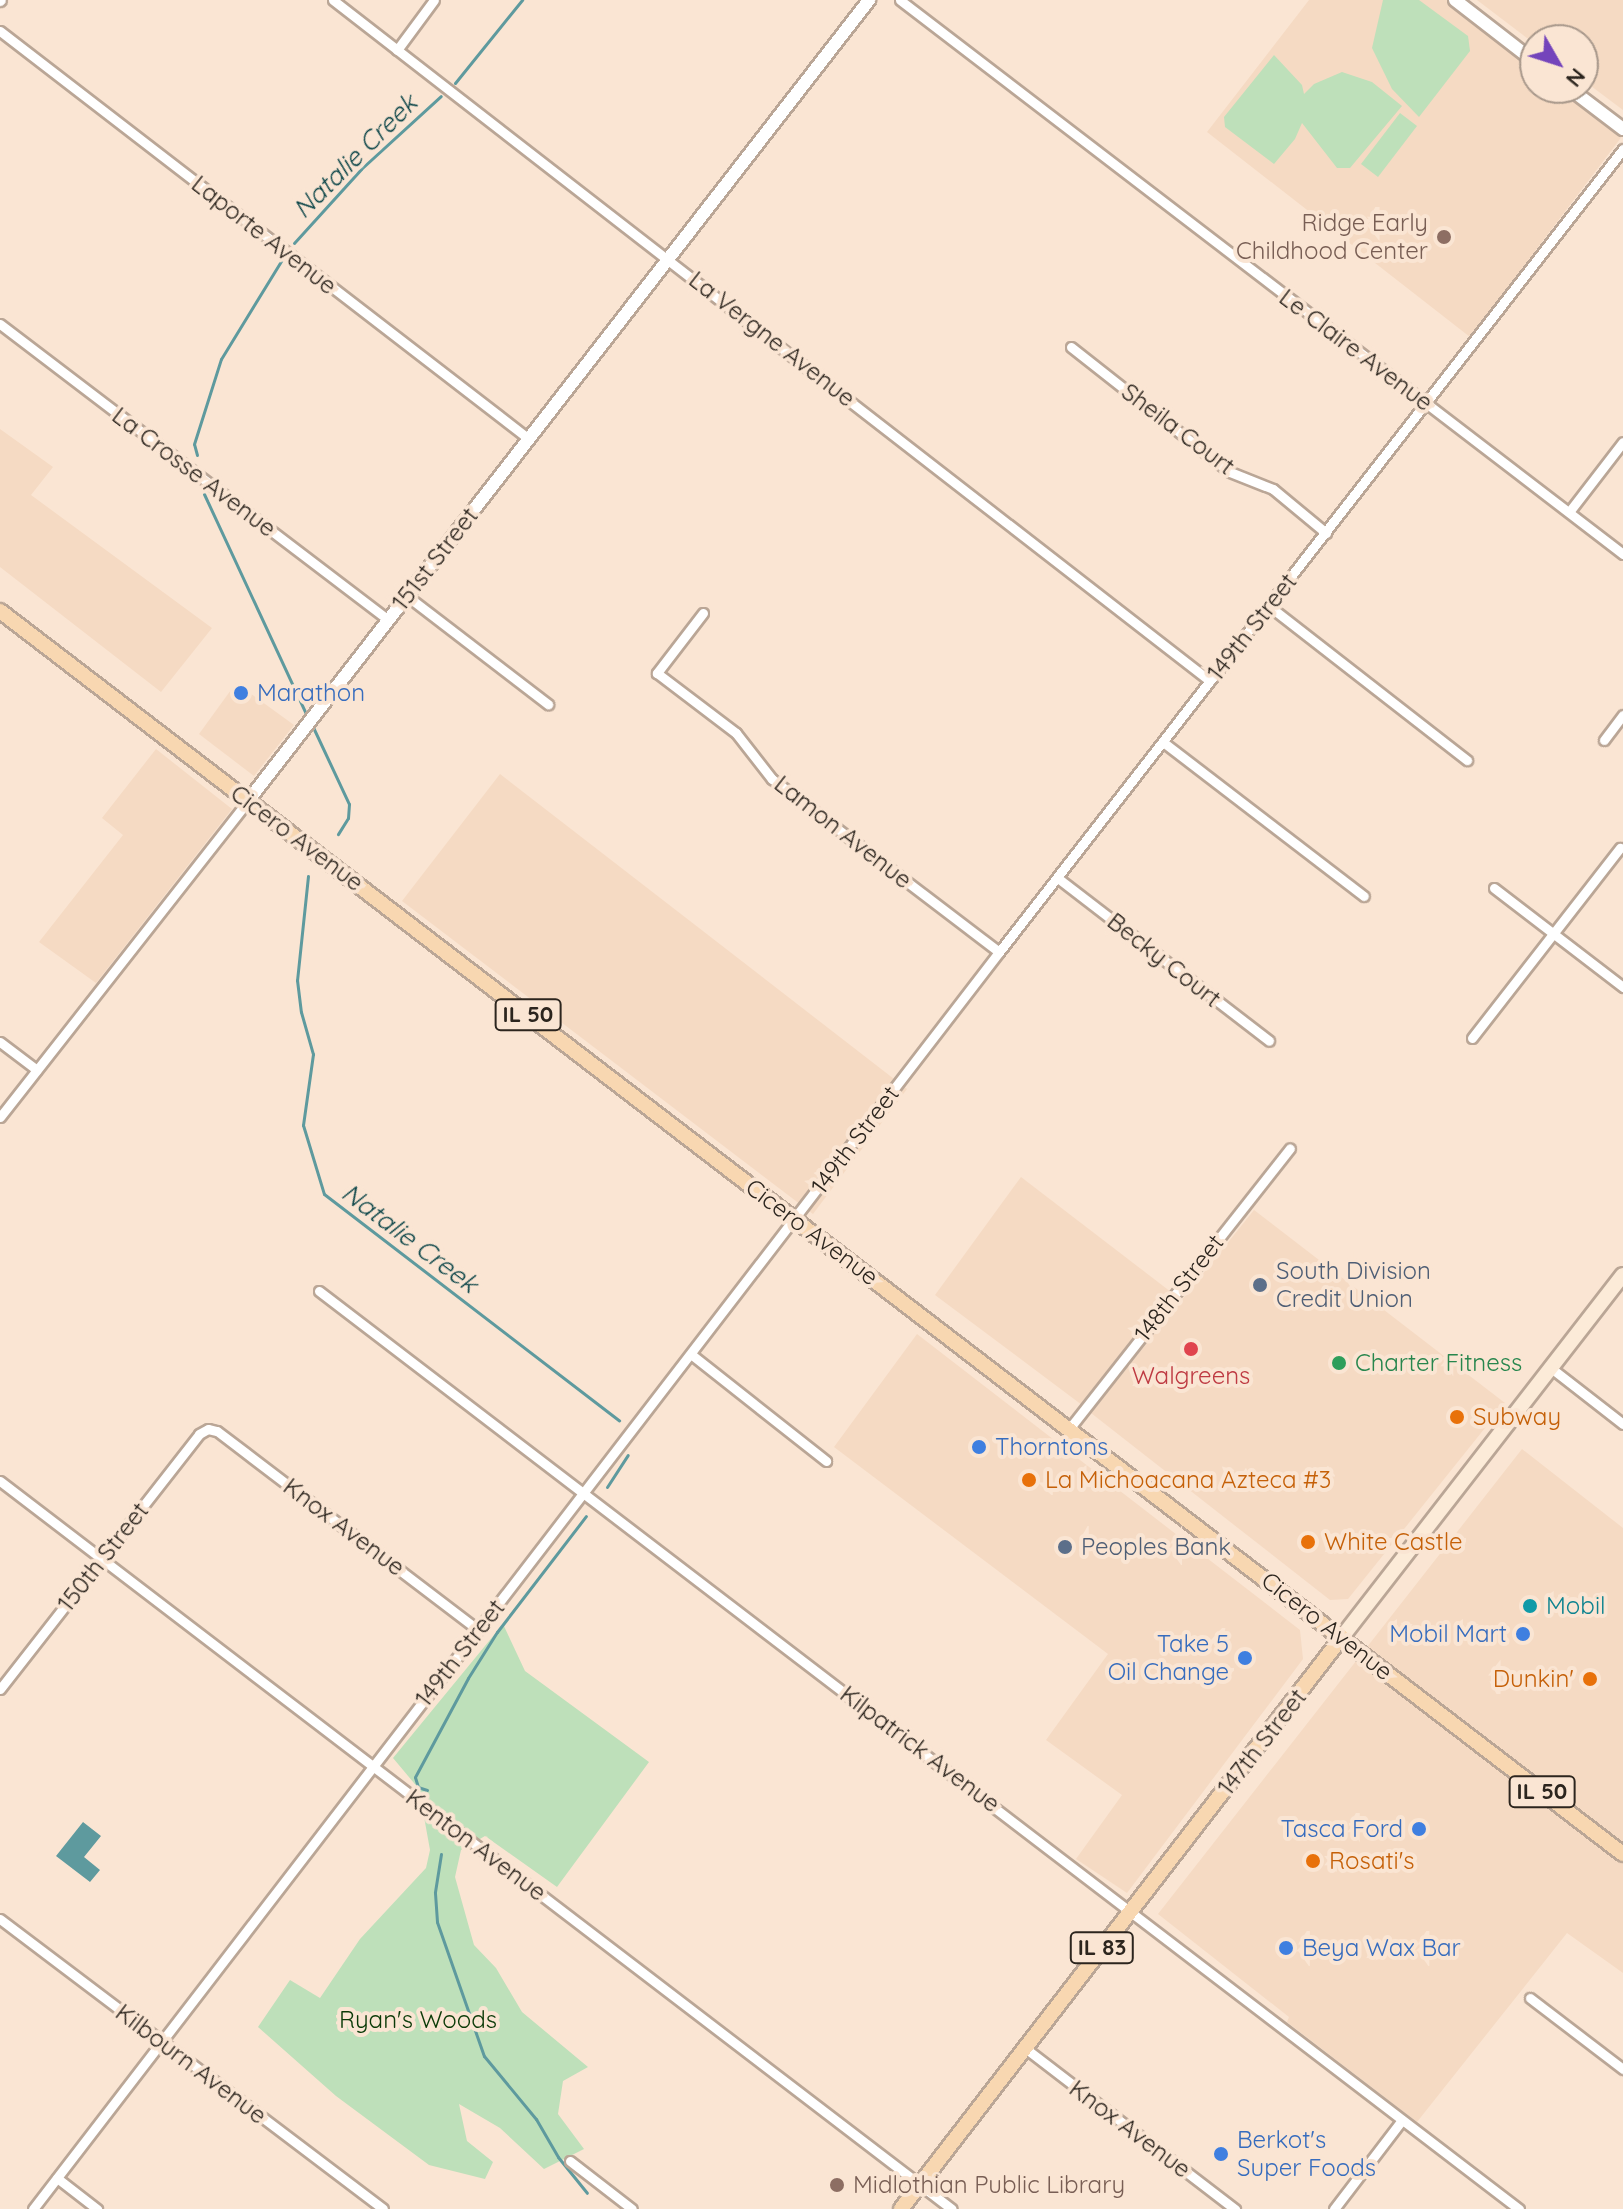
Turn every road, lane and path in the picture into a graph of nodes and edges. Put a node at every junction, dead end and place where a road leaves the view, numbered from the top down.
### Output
1 (333, 0) edge
2 (434, 0) edge
3 (869, 0) edge
4 (900, 0) edge
5 (1455, 0) edge
6 (0, 31) edge
7 (397, 50) junction
8 (1519, 50) edge
9 (1590, 104) edge
10 (1623, 129) edge
11 (1623, 149) edge
12 (669, 259) junction
13 (0, 324) edge
14 (1071, 347) dead end
15 (1426, 403) junction
16 (529, 439) junction
17 (1623, 442) edge
18 (1569, 512) junction
19 (1326, 533) junction
20 (1623, 554) edge
21 (407, 596) junction
22 (1269, 606) junction
23 (0, 611) edge
24 (703, 613) dead end
25 (388, 620) junction
26 (1210, 681) junction
27 (548, 704) dead end
28 (1623, 715) edge
29 (1604, 740) dead end
30 (1163, 742) junction
31 (1467, 760) dead end
32 (248, 801) junction
33 (1620, 848) dead end
34 (1059, 879) junction
35 (1494, 888) dead end
36 (1364, 896) dead end
37 (1554, 934) junction
38 (999, 952) junction
39 (1623, 987) edge
40 (1472, 1038) dead end
41 (1269, 1041) dead end
42 (0, 1042) edge
43 (37, 1070) junction
44 (0, 1117) edge
45 (1290, 1148) dead end
46 (795, 1219) junction
47 (1623, 1275) edge
48 (319, 1291) dead end
49 (692, 1355) junction
50 (1551, 1368) junction
51 (1623, 1424) edge
52 (208, 1429) joint
53 (1069, 1429) junction
54 (826, 1461) dead end
55 (0, 1481) edge
56 (584, 1493) junction
57 (102, 1559) junction
58 (478, 1630) junction
59 (1342, 1637) junction
60 (0, 1689) edge
61 (372, 1766) junction
62 (1623, 1854) edge
63 (1132, 1910) junction
64 (0, 1919) edge
65 (1530, 1998) dead end
66 (161, 2041) junction
67 (1025, 2048) junction
68 (1623, 2069) edge
69 (1402, 2120) junction
70 (570, 2161) dead end
71 (57, 2178) junction
72 (920, 2184) junction
73 (33, 2209) edge
74 (97, 2209) edge
75 (383, 2209) edge
76 (632, 2209) edge
77 (901, 2209) edge
78 (952, 2209) edge
79 (1235, 2209) edge
80 (1334, 2209) edge
81 (1519, 2209) edge

1 - 7 street, La Vergne Avenue
2 - 7 street
3 - 12 street, 151st Street
4 - 15 street, Le Claire Avenue
5 - 8 street
6 - 16 street, Laporte Avenue
7 - 12 street, La Vergne Avenue
9 - 10 street
11 - 15 street, 149th Street
12 - 16 street, 151st Street
12 - 26 street, La Vergne Avenue
13 - 25 street, La Crosse Avenue
14 - 19 street, Sheila Court
15 - 18 street, Le Claire Avenue
15 - 19 street, 149th Street
16 - 21 street, 151st Street
17 - 18 street
18 - 20 street, Le Claire Avenue
19 - 22 street, 149th Street
21 - 25 street, 151st Street
21 - 27 street
22 - 26 street, 149th Street
22 - 31 street
23 - 32 main road, Cicero Avenue / IL 50
24 - 38 street, Lamon Avenue
25 - 32 street, 151st Street
26 - 30 street, 149th Street
28 - 29 street
30 - 34 street, 149th Street
30 - 36 street
32 - 43 street, 151st Street
32 - 46 main road, Cicero Avenue / IL 50
33 - 37 street
34 - 38 street, 149th Street
34 - 41 street, Becky Court
35 - 37 street
37 - 39 street
37 - 40 street
38 - 46 street, 149th Street
42 - 43 street
43 - 44 street, 151st Street
45 - 53 street, 148th Street
46 - 49 street, 149th Street
46 - 53 main road, Cicero Avenue / IL 50
47 - 50 main road, 147th Street
48 - 56 street, Kilpatrick Avenue
49 - 54 street
49 - 56 street, 149th Street
50 - 51 street
50 - 59 main road, 147th Street
52 - 57 street, 150th Street
52 - 58 street, Knox Avenue
53 - 59 main road, Cicero Avenue / IL 50
55 - 57 street, Kenton Avenue
56 - 58 street, 149th Street
56 - 63 street, Kilpatrick Avenue
57 - 60 street, 150th Street
57 - 61 street, Kenton Avenue
58 - 61 street, 149th Street
59 - 62 main road, Cicero Avenue / IL 50
59 - 63 main road, 147th Street / IL 83
61 - 66 street, 149th Street
61 - 72 street, Kenton Avenue
63 - 67 main road, 147th Street / IL 83
63 - 69 street, Kilpatrick Avenue
64 - 66 street, Kilbourn Avenue
65 - 68 street
66 - 71 street, 149th Street
66 - 75 street, Kilbourn Avenue
67 - 72 main road, 147th Street / IL 83
67 - 79 street, Knox Avenue
69 - 80 street
69 - 81 street, Kilpatrick Avenue
70 - 76 street
71 - 73 street, 149th Street
71 - 74 street
72 - 77 main road, 147th Street / IL 83
72 - 78 street, Kenton Avenue

